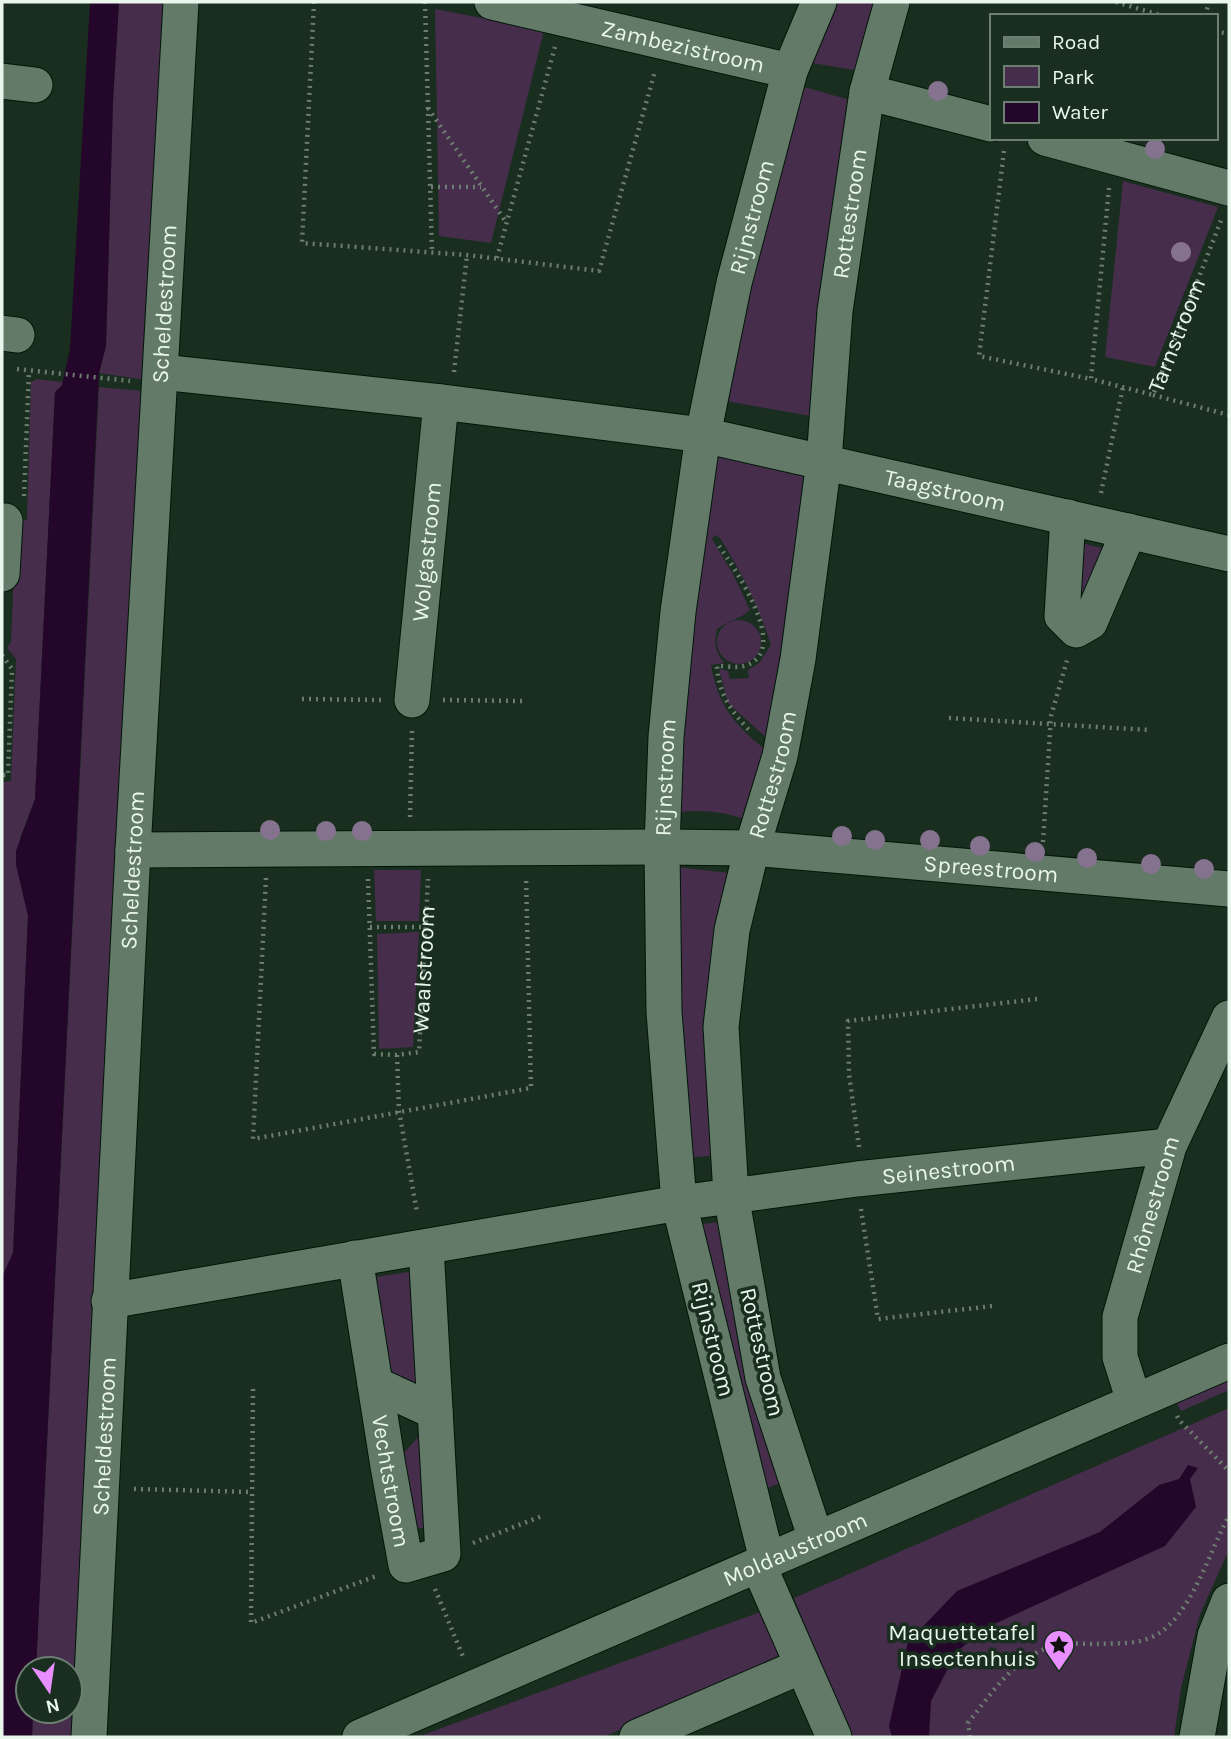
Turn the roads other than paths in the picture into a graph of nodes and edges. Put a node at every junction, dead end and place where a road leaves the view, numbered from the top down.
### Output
1 (181, 2) edge
2 (492, 2) edge
3 (819, 2) edge
4 (892, 2) edge
5 (790, 71) junction
6 (867, 92) junction
7 (990, 124) edge
8 (1053, 140) edge
9 (1227, 201) edge
10 (161, 372) junction
11 (446, 403) junction
12 (702, 435) junction
13 (824, 461) junction
14 (1081, 520) junction
15 (3, 521) edge
16 (1129, 531) junction
17 (1229, 554) edge
18 (2, 575) edge
19 (412, 700) road end
20 (662, 846) junction
21 (752, 848) junction
22 (133, 850) junction
23 (1229, 889) edge
24 (1229, 1018) edge
25 (1169, 1146) junction
26 (731, 1195) junction
27 (679, 1202) junction
28 (426, 1247) junction
29 (355, 1258) junction
30 (109, 1301) junction
31 (1229, 1360) edge
32 (375, 1384) junction
33 (1134, 1401) junction
34 (435, 1412) junction
35 (816, 1539) junction
36 (763, 1562) junction
37 (1229, 1601) edge
38 (802, 1666) junction
39 (89, 1737) edge
40 (360, 1737) edge
41 (638, 1737) edge
42 (834, 1737) edge
43 (1197, 1737) edge

1 - 10 street, Scheldestroom
2 - 5 street, Zambezistroom
3 - 5 street, Rijnstroom
4 - 6 street, Rottestroom
5 - 12 street, Rijnstroom
6 - 7 street
6 - 13 street, Rottestroom
8 - 9 street
10 - 11 street
10 - 22 street, Scheldestroom
11 - 12 street
11 - 19 street, Wolgastroom
12 - 13 street, Taagstroom
12 - 20 street, Rijnstroom
13 - 14 street, Taagstroom
13 - 21 street, Rottestroom
14 - 16 street, Taagstroom
14 - 16 street
15 - 18 street
16 - 17 street, Taagstroom
20 - 21 street, Spreestroom
20 - 22 street
20 - 27 street, Rijnstroom
21 - 23 street, Spreestroom
21 - 26 street, Rottestroom
22 - 30 street, Scheldestroom
24 - 25 street, Rhônestroom
25 - 26 street, Seinestroom
25 - 33 street, Rhônestroom
26 - 27 street, Seinestroom
26 - 35 street, Rottestroom
27 - 28 street
27 - 36 street, Rijnstroom
28 - 29 street
28 - 34 street, Vechtstroom
29 - 30 street
29 - 32 street, Vechtstroom
30 - 39 street, Scheldestroom
31 - 33 street, Moldaustroom
32 - 34 street, Vechtstroom
32 - 34 street, Vechtstroom
33 - 35 street, Moldaustroom
35 - 36 street, Moldaustroom
36 - 38 street, Rijnstroom
36 - 40 street, Moldaustroom
37 - 43 street
38 - 41 street
38 - 42 street, Rijnstroom

